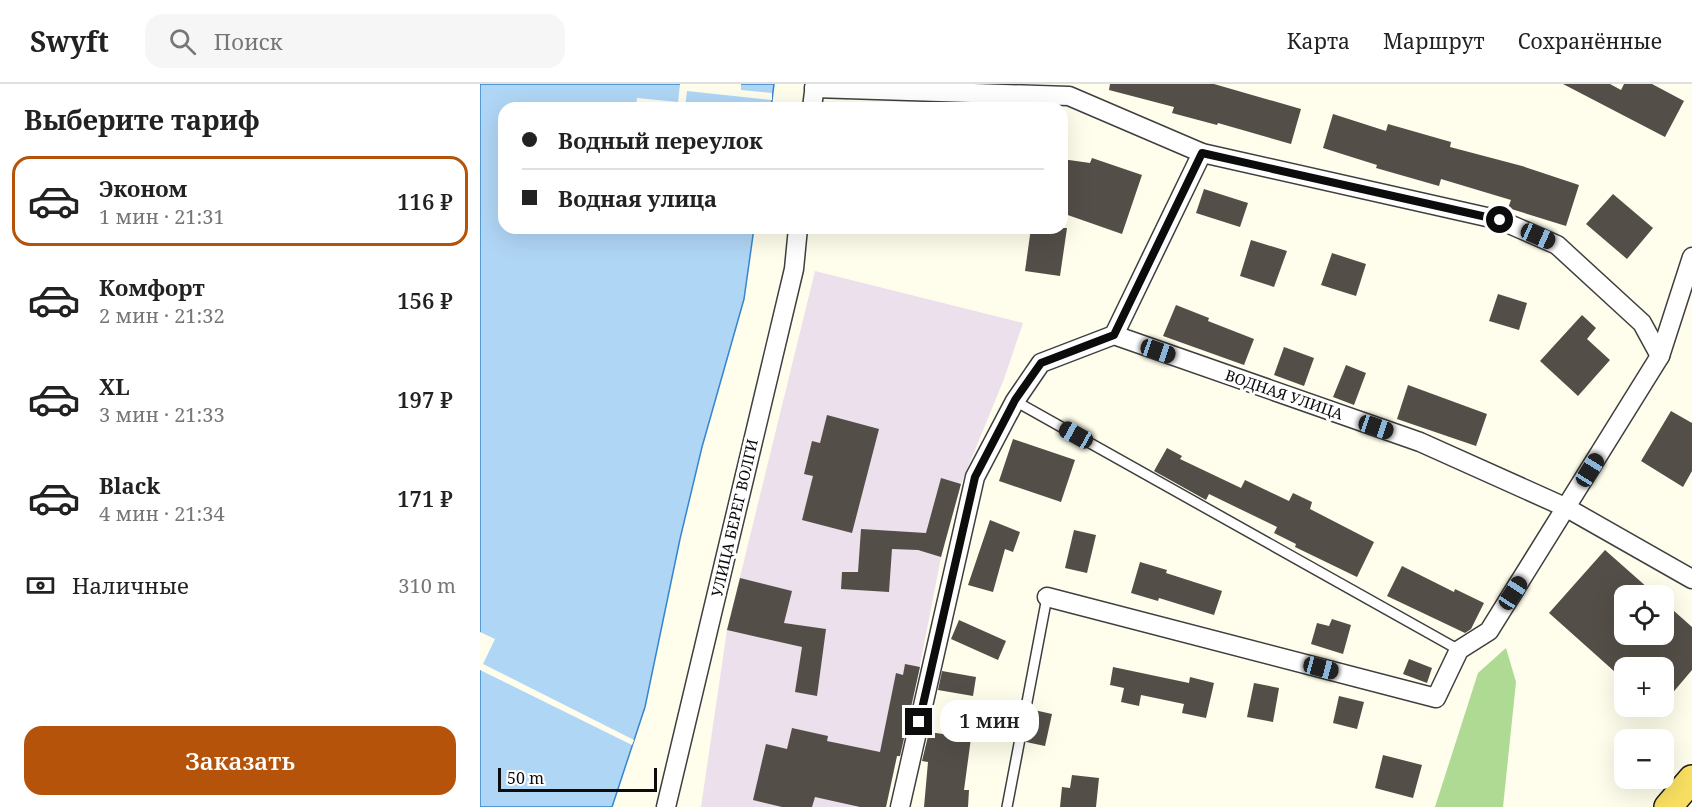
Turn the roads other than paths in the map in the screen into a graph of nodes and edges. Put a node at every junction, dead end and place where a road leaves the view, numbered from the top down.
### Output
1 (814, 86) edge
2 (813, 102) edge
3 (1202, 153) junction
4 (797, 234) edge
5 (1692, 257) edge
6 (1114, 335) junction
7 (1660, 356) junction
8 (1015, 400) junction
9 (1567, 508) junction
10 (1692, 579) edge
11 (1047, 597) joint
12 (1459, 650) junction
13 (1692, 779) edge
14 (666, 807) edge
15 (900, 807) edge
16 (1007, 807) edge
17 (1668, 807) edge

1 - 2 street
1 - 3 street
3 - 6 street
3 - 7 street
4 - 14 street, УЛИЦА БЕРЕГ ВОЛГИ
5 - 7 street
6 - 8 street
6 - 9 street, ВОДНАЯ УЛИЦА
7 - 9 street
8 - 12 lane
8 - 15 street
9 - 10 street, ВОДНАЯ УЛИЦА
9 - 12 street
11 - 12 street
11 - 16 lane
13 - 17 main road

